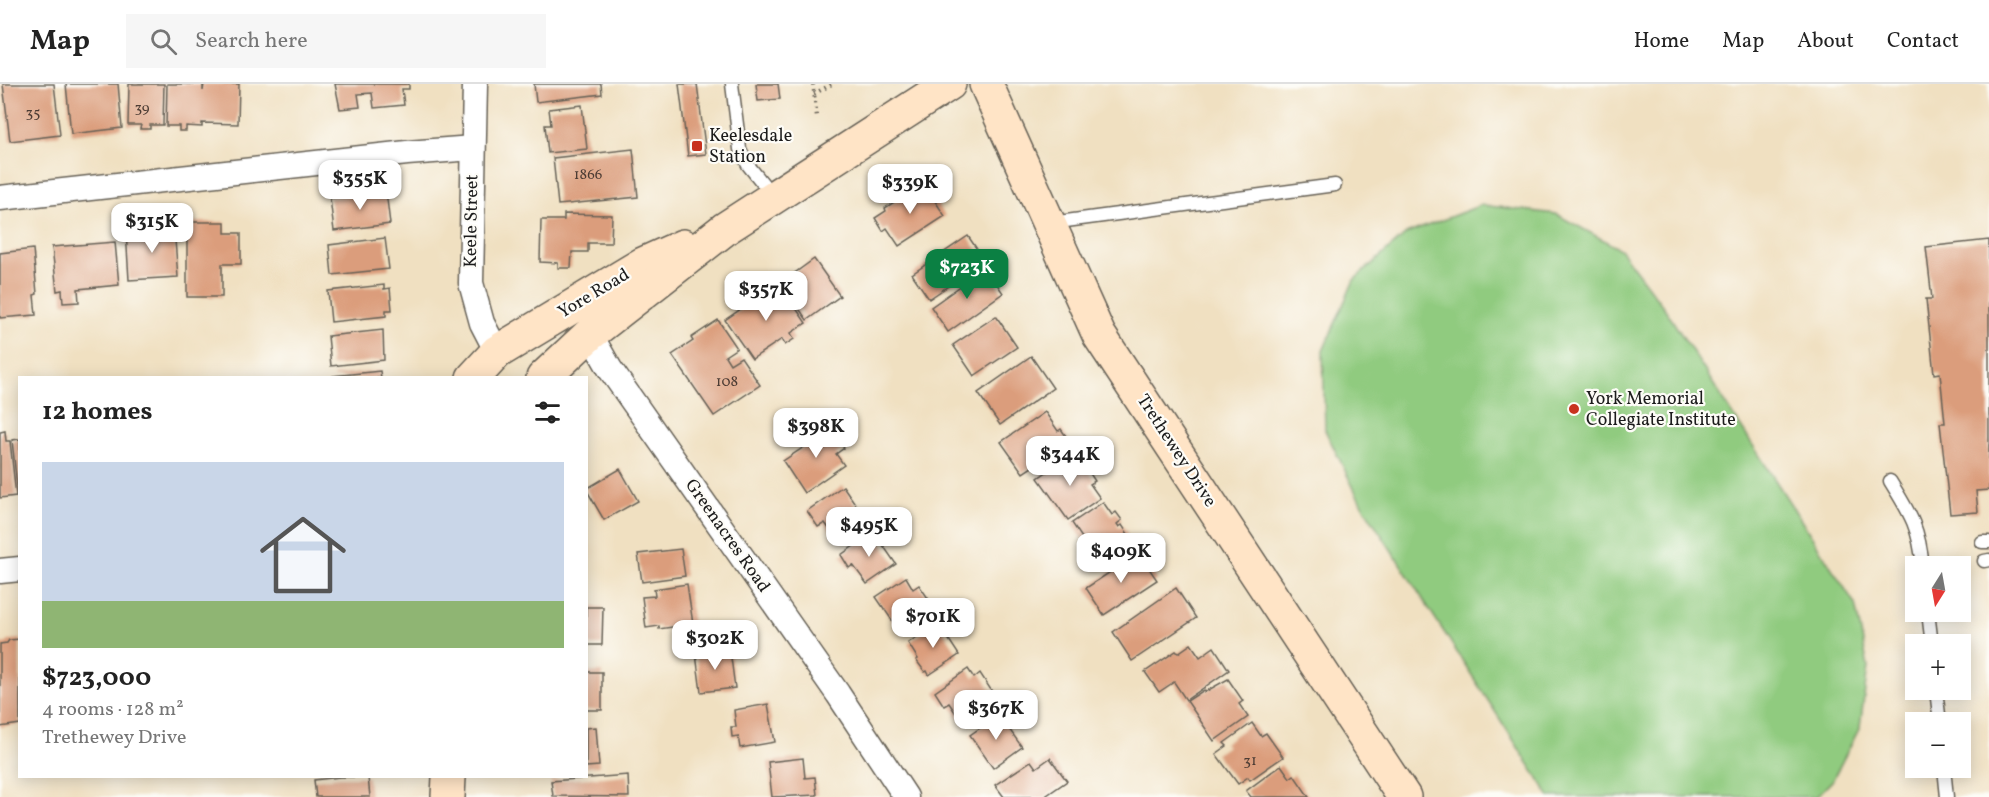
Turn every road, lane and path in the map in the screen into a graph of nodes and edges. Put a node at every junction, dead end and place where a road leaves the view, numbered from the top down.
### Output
1 (475, 84) edge
2 (732, 84) edge
3 (813, 84) edge
4 (832, 84) edge
5 (949, 84) edge
6 (986, 84) edge
7 (814, 94) junction
8 (817, 118) dead end
9 (473, 148) junction
10 (1335, 185) dead end
11 (774, 196) junction
12 (0, 198) edge
13 (1049, 224) junction
14 (726, 228) junction
15 (590, 334) junction
16 (497, 352) junction
17 (475, 376) edge
18 (545, 376) edge
19 (1890, 481) dead end
20 (1922, 556) edge
21 (18, 569) edge
22 (0, 571) edge
23 (449, 778) edge
24 (1945, 778) edge
25 (448, 797) edge
26 (906, 797) edge
27 (1404, 797) edge
28 (1947, 797) edge

1 - 9 street, Keele Street
2 - 11 lane
3 - 7 path
4 - 7 path
5 - 11 main road, Yore Road
6 - 13 main road, Trethewey Drive
7 - 8 path
9 - 12 street
9 - 16 street, Keele Street
10 - 13 lane
11 - 14 main road, Yore Road
13 - 27 main road, Trethewey Drive
14 - 15 main road, Yore Road
14 - 16 main road, Yore Road
15 - 18 main road, Yore Road
15 - 26 street, Greenacres Road
16 - 17 main road, Yore Road
19 - 20 lane
21 - 22 street
23 - 25 main road
24 - 28 lane

